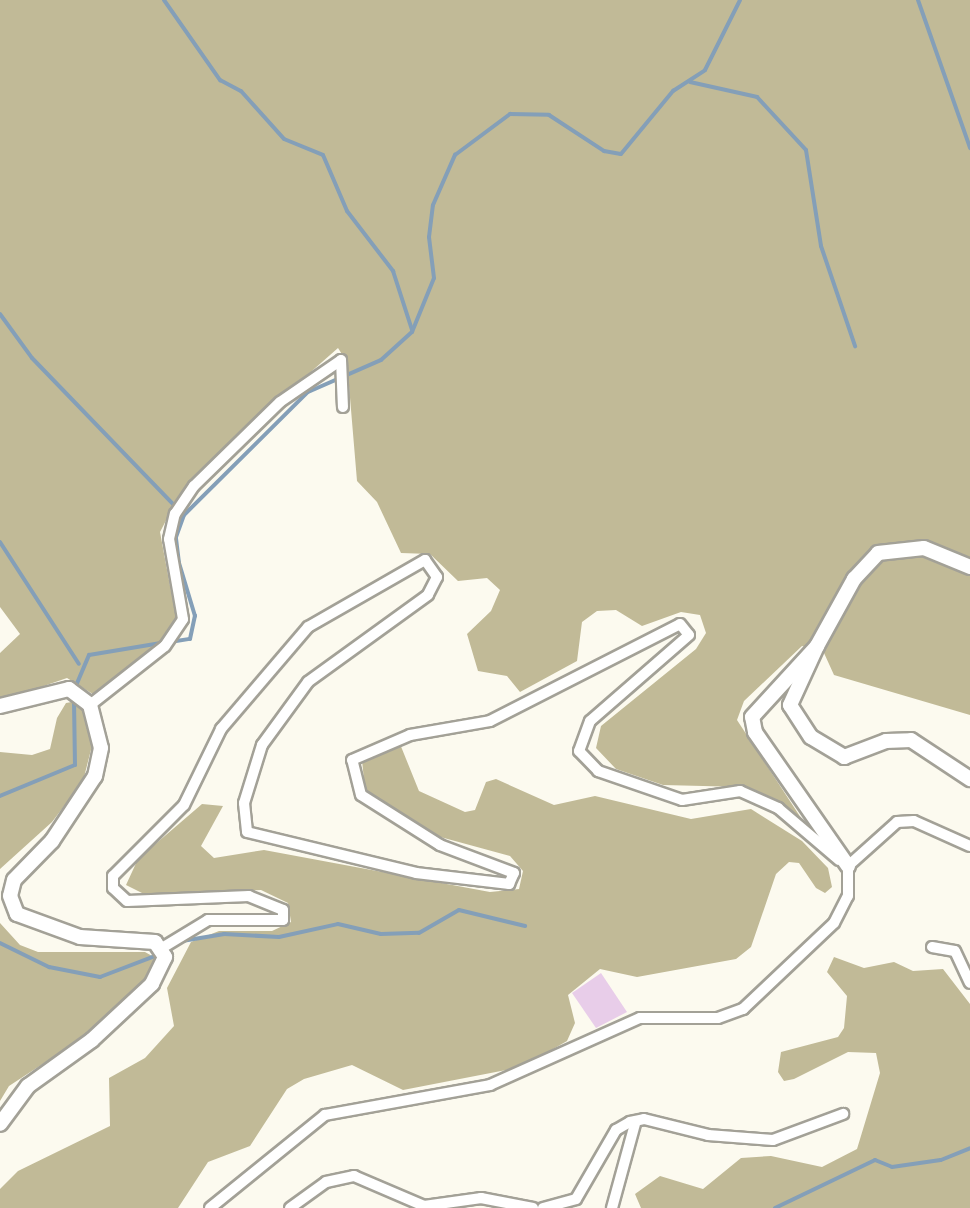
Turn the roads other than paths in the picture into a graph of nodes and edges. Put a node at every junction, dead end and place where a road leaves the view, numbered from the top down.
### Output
1 (343, 407) dead end
2 (970, 568) edge
3 (817, 646) junction
4 (90, 705) junction
5 (0, 706) edge
6 (970, 780) edge
7 (970, 846) edge
8 (848, 866) junction
9 (932, 947) dead end
10 (162, 948) junction
11 (970, 983) edge
12 (843, 1114) dead end
13 (0, 1124) edge
14 (635, 1124) junction
15 (210, 1208) edge
16 (290, 1208) edge
17 (533, 1208) edge
18 (543, 1208) edge
19 (612, 1208) edge

1 - 4 street
2 - 3 street
3 - 6 street
3 - 8 street
4 - 5 street
4 - 10 street
7 - 8 street
8 - 10 street
8 - 15 street
9 - 11 street
10 - 13 street
12 - 14 street
14 - 18 street
14 - 19 street
16 - 17 street

